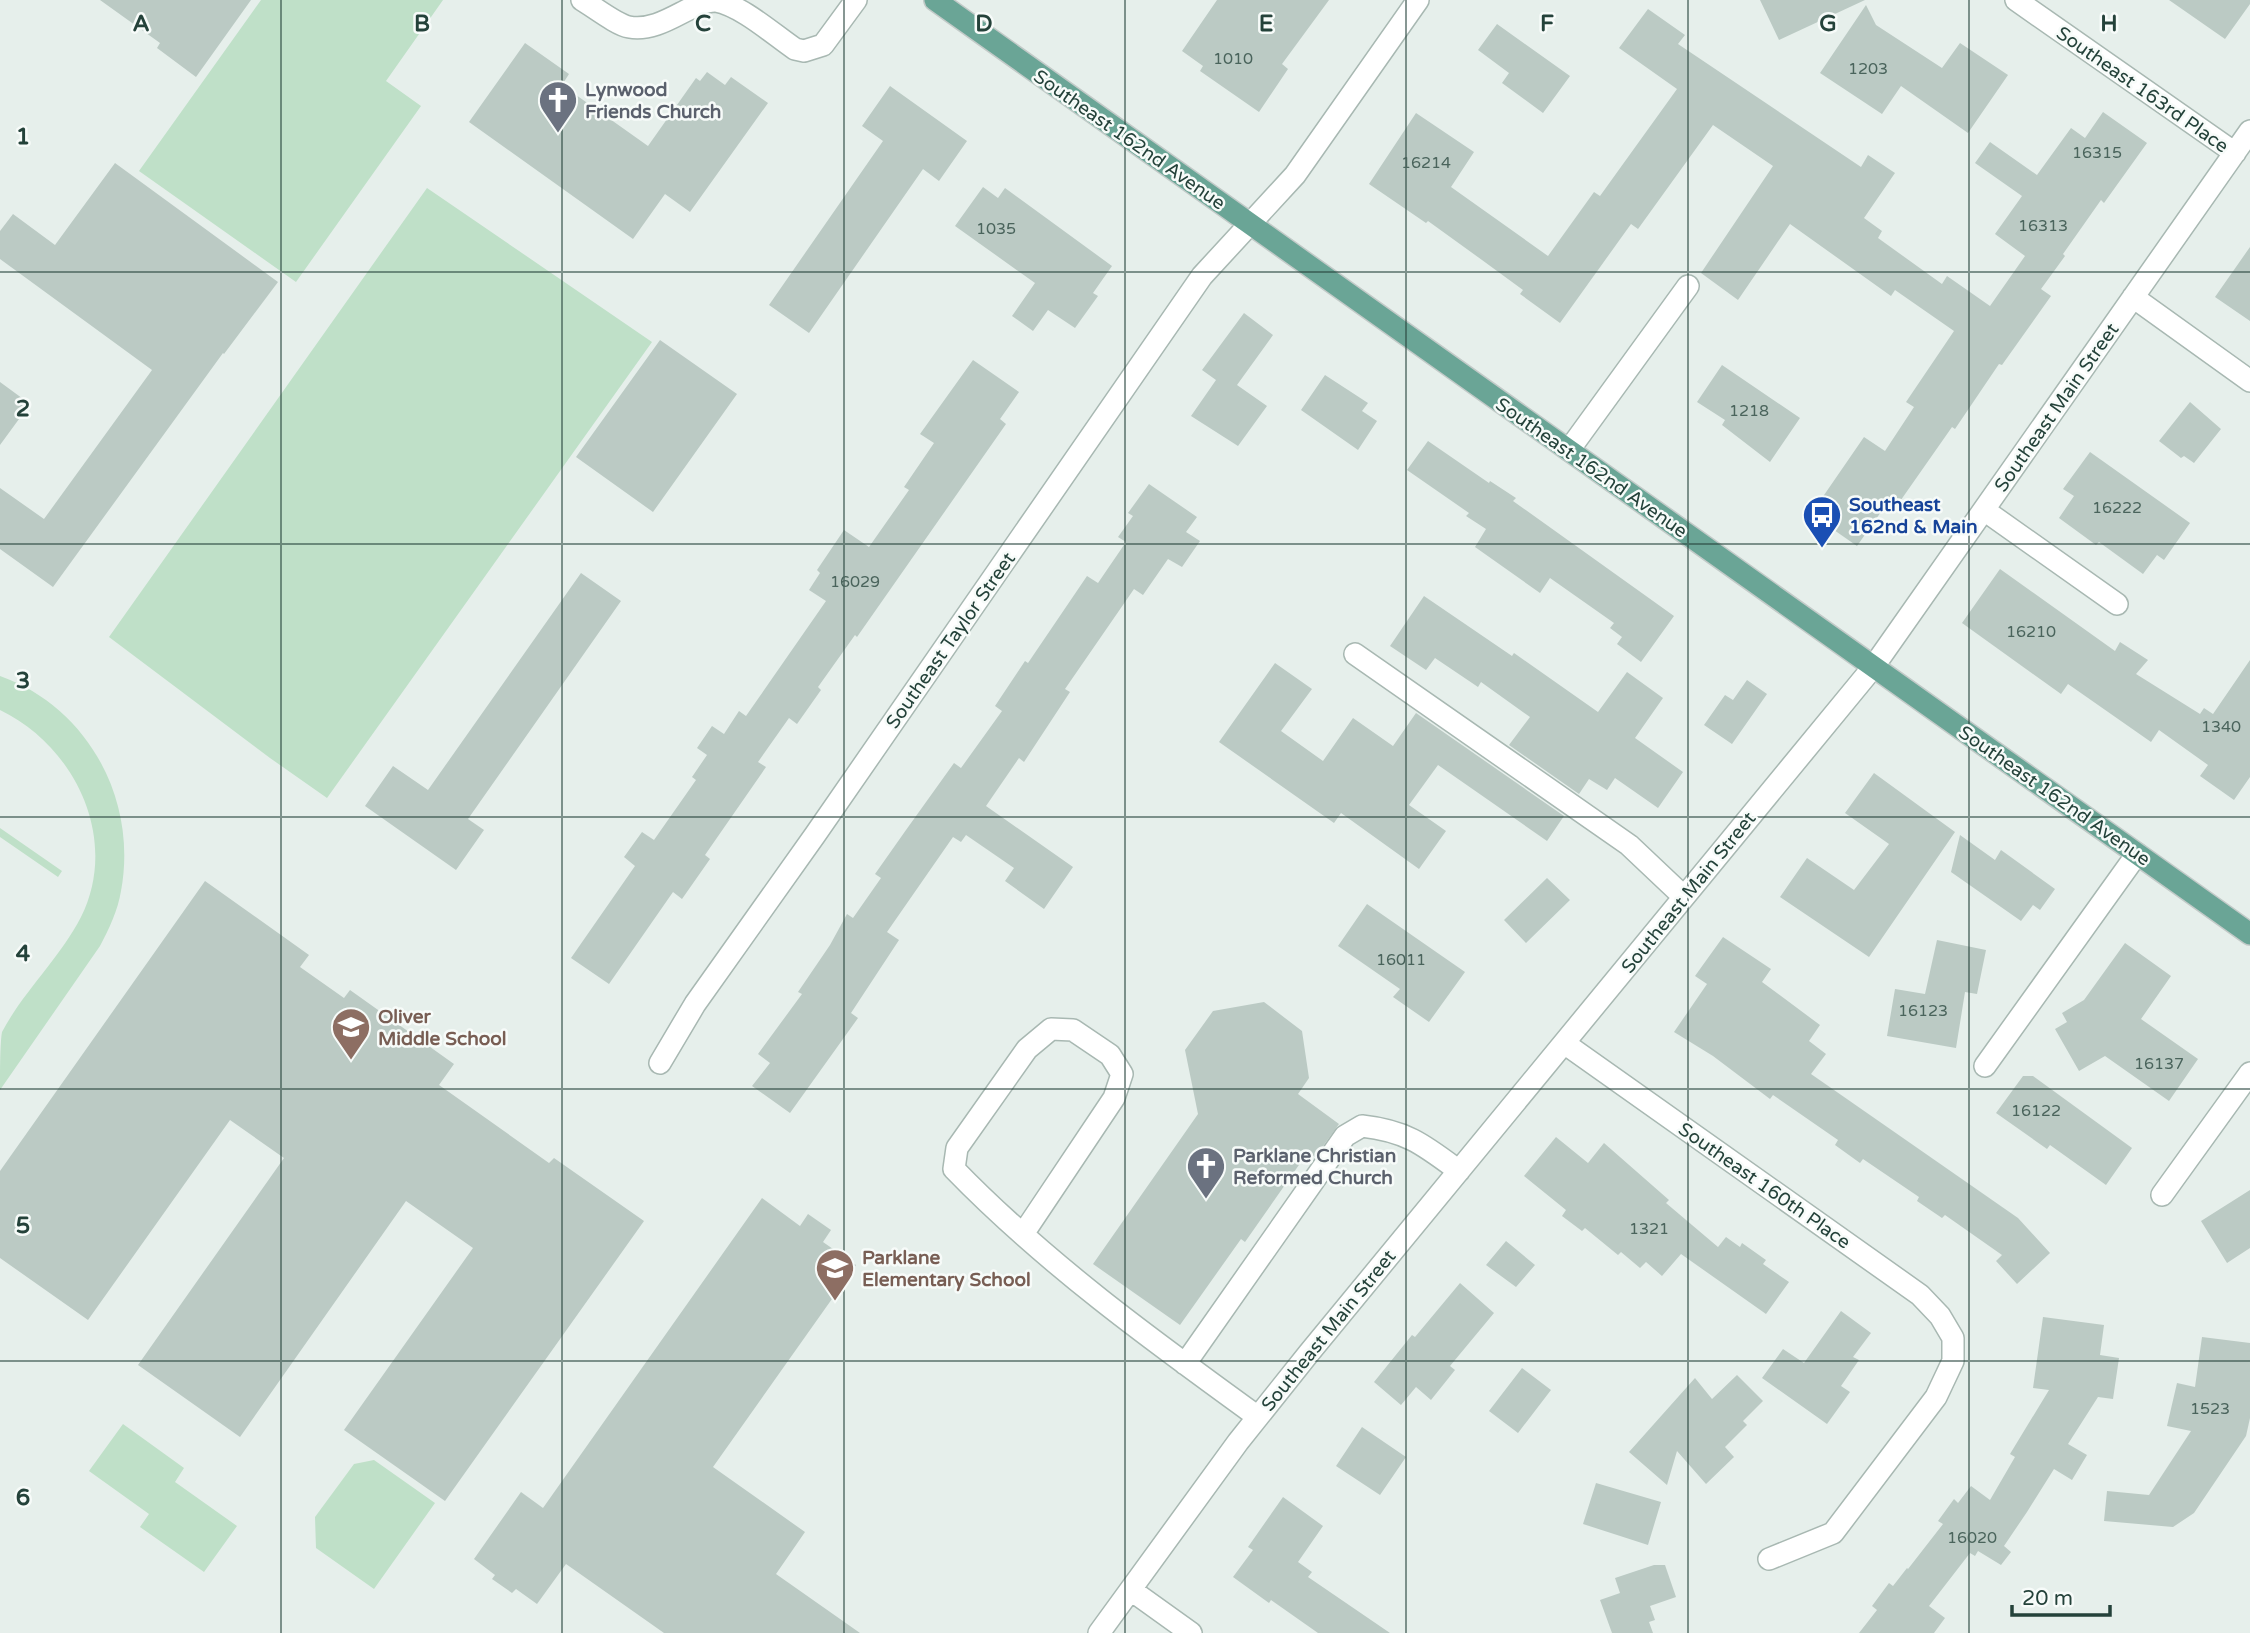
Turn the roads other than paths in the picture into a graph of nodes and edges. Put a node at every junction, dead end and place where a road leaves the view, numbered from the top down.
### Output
1 (582, 0) edge
2 (856, 0) edge
3 (935, 0) edge
4 (1419, 0) edge
5 (2016, 0) edge
6 (2250, 131) edge
7 (2235, 153) junction
8 (1250, 224) junction
9 (1689, 286) dead end
10 (2133, 297) junction
11 (2250, 380) edge
12 (1569, 450) junction
13 (1984, 510) junction
14 (2117, 604) dead end
15 (1355, 654) dead end
16 (1874, 666) junction
17 (2137, 854) junction
18 (1684, 897) junction
19 (2250, 934) edge
20 (1564, 1043) junction
21 (660, 1063) dead end
22 (1985, 1066) dead end
23 (2250, 1073) edge
24 (1459, 1171) junction
25 (2162, 1195) dead end
26 (1023, 1234) junction
27 (1185, 1364) junction
28 (1258, 1417) junction
29 (1769, 1559) dead end
30 (1131, 1590) junction
31 (1099, 1633) edge
32 (1191, 1633) edge

1 - 2 street
3 - 8 main road, Southeast 162nd Avenue
4 - 8 street, Southeast Taylor Street
5 - 7 street, Southeast 163rd Place
6 - 7 street, Southeast Main Street
7 - 10 street, Southeast Main Street
8 - 12 main road, Southeast 162nd Avenue
8 - 21 street, Southeast Taylor Street
9 - 12 street
10 - 11 street
10 - 13 street, Southeast Main Street
12 - 16 main road, Southeast 162nd Avenue
13 - 14 street
13 - 16 street, Southeast Main Street
15 - 18 street
16 - 17 main road, Southeast 162nd Avenue
16 - 18 street, Southeast Main Street
17 - 19 main road, Southeast 162nd Avenue
17 - 22 street
18 - 20 street, Southeast Main Street
20 - 24 street, Southeast Main Street
20 - 29 street, Southeast 160th Place
23 - 25 street
24 - 27 street
24 - 28 street, Southeast Main Street
26 - 26 street
26 - 27 street
27 - 28 street
28 - 30 street, Southeast Main Street
30 - 31 street, Southeast Main Street
30 - 32 street

